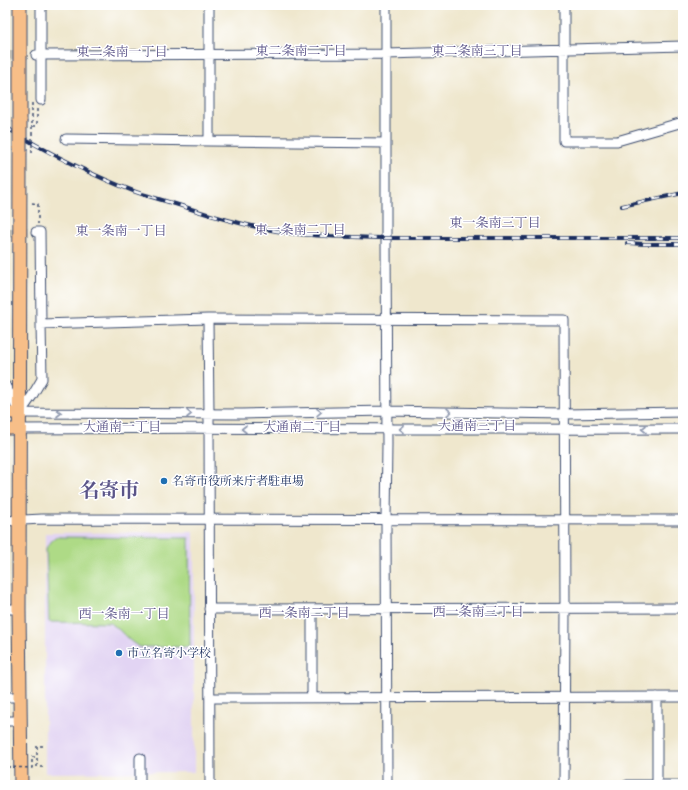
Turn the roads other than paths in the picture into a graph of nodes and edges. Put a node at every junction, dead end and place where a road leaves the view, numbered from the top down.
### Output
1 (20, 5) edge
2 (41, 5) edge
3 (209, 5) edge
4 (386, 5) edge
5 (564, 5) edge
6 (683, 46) edge
7 (565, 49) junction
8 (386, 54) junction
9 (38, 55) junction
10 (209, 55) junction
11 (39, 103) road end
12 (683, 122) edge
13 (66, 139) dead end
14 (209, 141) junction
15 (386, 143) junction
16 (16, 151) edge
17 (37, 228) road end
18 (208, 319) junction
19 (386, 320) junction
20 (41, 324) junction
21 (5, 384) edge
22 (387, 412) junction
23 (683, 412) edge
24 (5, 413) edge
25 (20, 413) junction
26 (209, 414) junction
27 (564, 414) junction
28 (209, 428) junction
29 (5, 429) edge
30 (20, 429) junction
31 (387, 429) junction
32 (683, 429) edge
33 (564, 430) junction
34 (210, 520) junction
35 (386, 520) junction
36 (565, 520) junction
37 (683, 520) edge
38 (5, 521) edge
39 (20, 521) junction
40 (386, 608) junction
41 (565, 608) junction
42 (683, 608) edge
43 (5, 609) edge
44 (19, 609) junction
45 (209, 609) junction
46 (312, 609) junction
47 (5, 697) edge
48 (20, 697) junction
49 (564, 697) junction
50 (657, 697) junction
51 (683, 697) edge
52 (210, 698) junction
53 (312, 698) junction
54 (387, 698) junction
55 (5, 721) edge
56 (20, 721) junction
57 (140, 758) dead end
58 (21, 785) edge
59 (140, 785) edge
60 (210, 785) edge
61 (387, 785) edge
62 (564, 785) edge
63 (627, 785) edge
64 (657, 785) edge
65 (683, 785) edge

1 - 16 highway, bridge
2 - 9 street
3 - 10 street
4 - 8 street
5 - 7 street
6 - 7 street
7 - 8 street
7 - 12 street
8 - 10 street
8 - 15 street
9 - 10 street
9 - 11 street
10 - 14 street
13 - 14 street
14 - 15 street
15 - 19 street
16 - 25 highway
17 - 20 street
18 - 19 street
18 - 20 street
18 - 26 street
19 - 22 street
19 - 27 street
20 - 25 street
21 - 25 street
26 -> 22 street
22 -> 27 street
22 - 31 street
23 - 27 street
24 - 25 main road
25 -> 26 street
25 - 30 highway
26 - 28 street
27 - 33 street
28 - 30 street
31 -> 28 street
28 - 34 street
29 - 30 main road
30 - 39 highway
33 -> 31 street
31 - 35 street
32 -> 33 street
33 - 36 street
34 - 35 street
34 - 39 street
34 - 45 street
35 - 36 street
35 - 40 street
36 - 37 street
36 - 41 street
38 - 39 street
39 - 44 highway
40 - 41 street
40 - 46 street
40 - 54 street
41 - 42 street
41 - 49 street
43 - 44 street
44 - 48 highway
45 - 46 street
45 - 52 street
46 - 53 street
47 - 48 street
48 - 56 highway
49 - 50 street
49 - 54 street
49 - 62 street
50 - 51 street
50 - 64 street
52 - 53 street
52 - 60 street
53 - 54 street
54 - 61 street
55 - 56 street
56 - 58 highway
57 - 59 street
63 - 64 street
64 - 65 street

